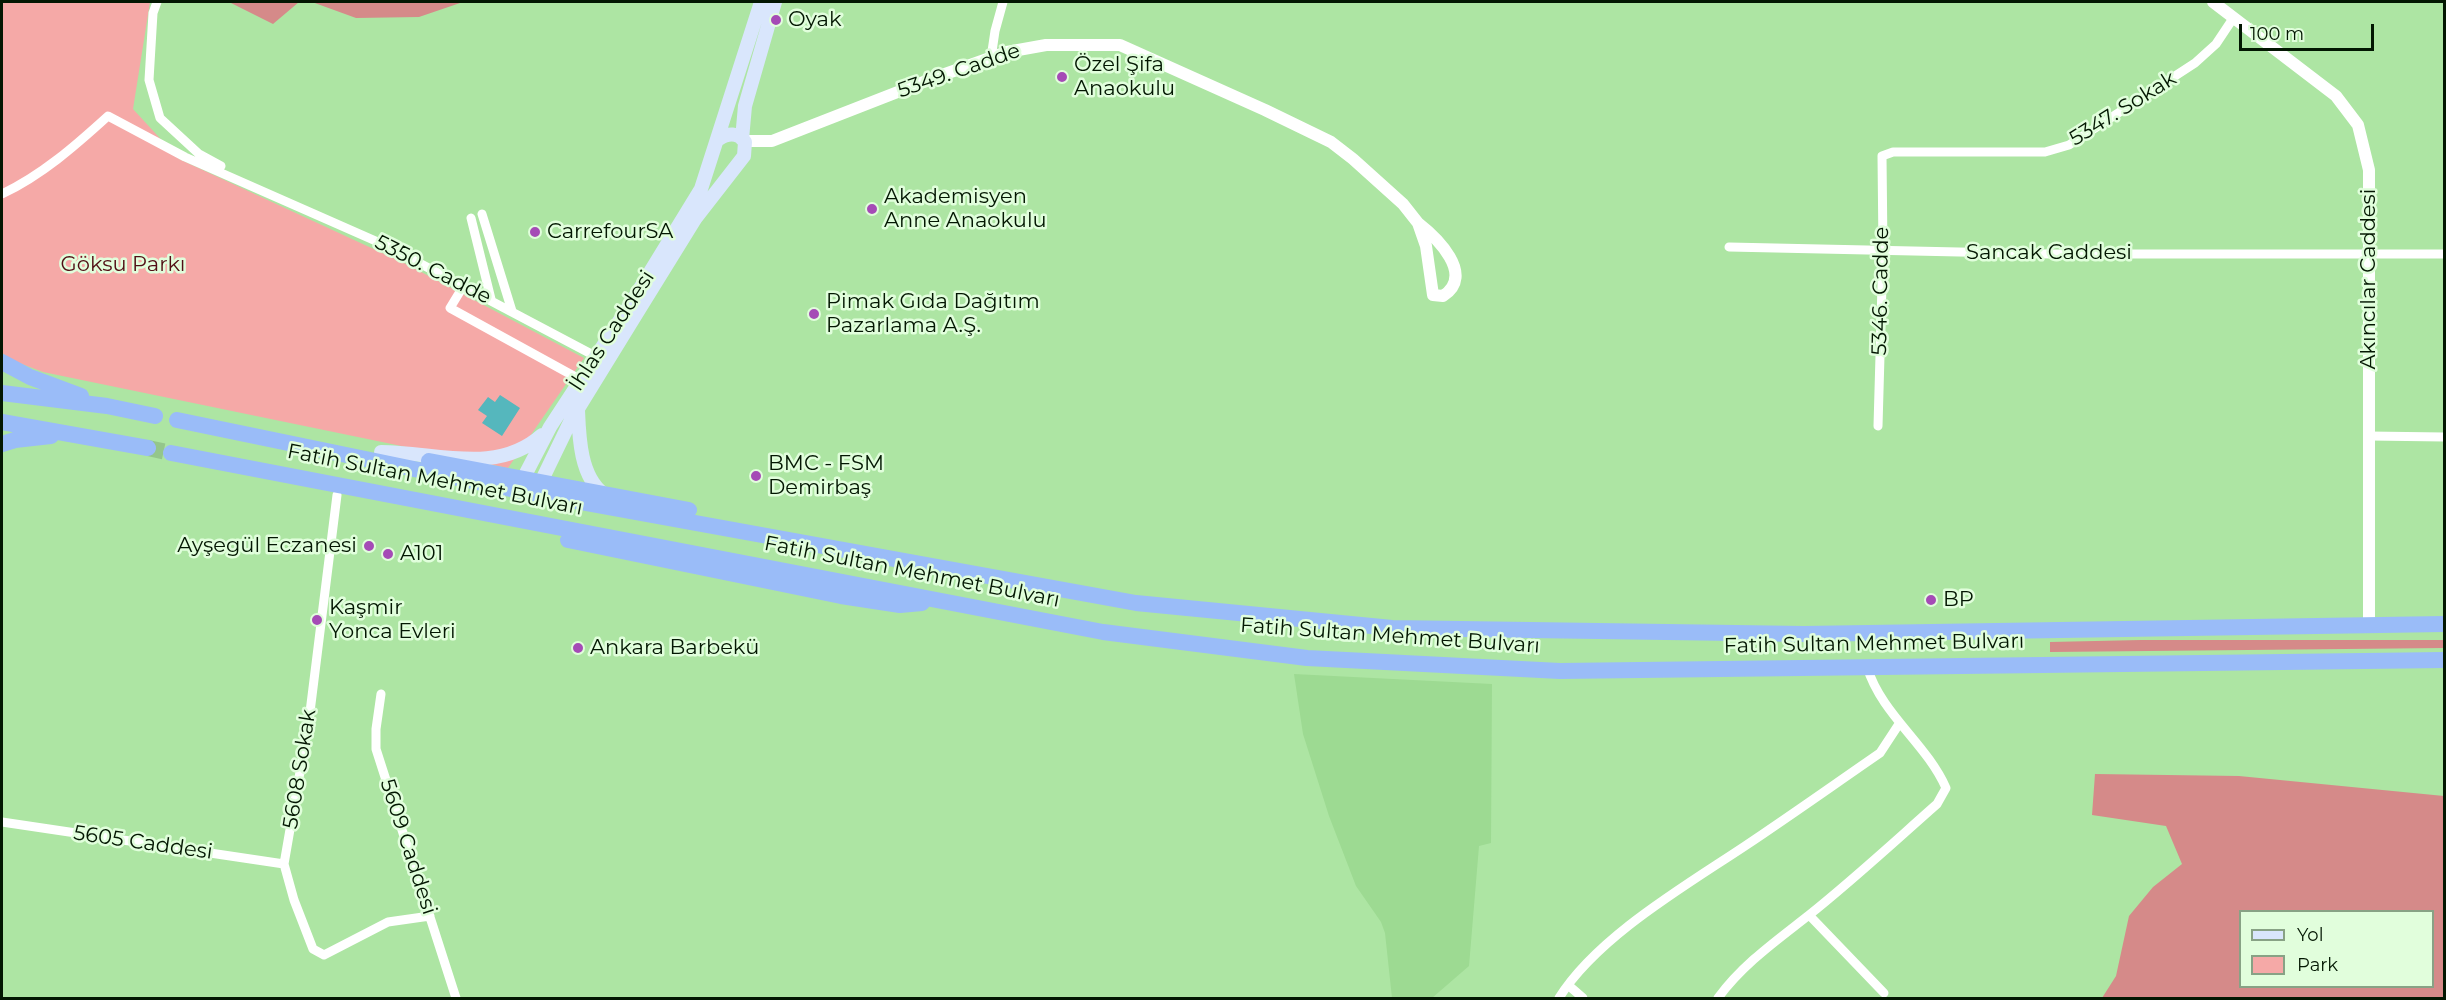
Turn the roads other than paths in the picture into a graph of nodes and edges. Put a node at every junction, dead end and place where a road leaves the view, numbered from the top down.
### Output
1 (157, 2) edge
2 (761, 2) edge
3 (775, 2) edge
4 (1003, 2) edge
5 (2213, 2) edge
6 (2234, 17) junction
7 (991, 58) junction
8 (743, 140) junction
9 (772, 141) junction
10 (717, 144) junction
11 (1882, 156) joint
12 (742, 158) junction
13 (265, 190) junction
14 (2, 194) edge
15 (482, 214) dead end
16 (471, 218) dead end
17 (1418, 223) junction
18 (1729, 247) dead end
19 (1883, 250) junction
20 (2445, 254) edge
21 (2369, 255) junction
22 (464, 285) junction
23 (491, 299) junction
24 (512, 311) junction
25 (597, 357) junction
26 (2, 362) edge
27 (581, 380) junction
28 (2, 393) edge
29 (107, 406) junction
30 (578, 410) junction
31 (155, 416) dead end
32 (177, 420) dead end
33 (2, 422) edge
34 (1878, 426) dead end
35 (550, 427) junction
36 (230, 431) junction
37 (70, 433) junction
38 (2369, 436) junction
39 (2445, 437) edge
40 (2, 444) edge
41 (148, 448) tunnel mouth
42 (381, 452) junction
43 (171, 453) tunnel mouth
44 (226, 463) junction
45 (480, 470) junction
46 (524, 479) junction
47 (541, 482) junction
48 (597, 493) junction
49 (337, 495) junction
50 (469, 520) junction
51 (513, 529) junction
52 (530, 532) junction
53 (578, 542) junction
54 (948, 569) junction
55 (941, 601) junction
56 (2445, 624) edge
57 (2369, 625) junction
58 (2445, 660) edge
59 (1867, 667) junction
60 (381, 694) dead end
61 (1899, 724) junction
62 (2, 822) edge
63 (284, 864) junction
64 (1809, 915) junction
65 (430, 916) junction
66 (1568, 985) junction
67 (1884, 993) dead end
68 (456, 999) edge
69 (1559, 999) edge
70 (1583, 999) edge
71 (1718, 999) edge

1 - 13 street, 5350. Cadde
2 - 10 main road, İhlas Caddesi
3 - 8 main road
4 - 7 street
5 - 6 street, Akıncılar Caddesi
6 - 11 street, 5347. Sokak
6 - 21 street, Akıncılar Caddesi
7 - 9 street, 5349. Cadde
7 - 17 street, 5349. Cadde
8 - 9 street, 5349. Cadde
8 - 10 main road
8 - 12 main road
9 - 12 street
10 - 12 main road
10 - 25 main road, İhlas Caddesi
11 - 19 street, 5346. Cadde
12 - 30 main road, İhlas Caddesi
13 - 14 street, 5350. Cadde
13 - 22 street, 5350. Cadde
15 - 24 street
16 - 23 street
17 - 17 street, 5349. Cadde
18 - 19 street, Sancak Caddesi
19 - 21 street, Sancak Caddesi
19 - 34 street, 5346. Cadde
20 - 21 street, Sancak Caddesi
21 - 38 street, Akıncılar Caddesi
22 - 23 street, 5350. Cadde
22 - 27 street
23 - 24 street, 5350. Cadde
24 - 25 street, 5350. Cadde
25 - 27 main road, İhlas Caddesi
26 - 29 highway
27 - 35 main road, İhlas Caddesi
28 - 29 highway
29 - 31 highway
30 - 47 main road, İhlas Caddesi
30 - 48 main road
32 - 36 highway, Fatih Sultan Mehmet Bulvarı
33 - 37 highway
35 - 42 main road
35 - 46 main road, İhlas Caddesi
36 - 42 highway
36 - 54 highway, Fatih Sultan Mehmet Bulvarı
37 - 40 highway
37 - 41 highway
38 - 39 street
38 - 57 street, Akıncılar Caddesi
42 - 45 highway
43 - 44 highway, Fatih Sultan Mehmet Bulvarı
44 - 49 highway
44 - 55 highway, Fatih Sultan Mehmet Bulvarı
45 - 46 highway
45 - 50 highway
46 - 47 highway
46 - 51 highway
47 - 48 highway
47 - 52 highway
48 - 53 highway
48 - 54 highway
49 - 50 highway
49 - 63 street, 5608 Sokak
50 - 51 highway
51 - 52 highway
52 - 53 highway
53 - 55 highway
54 - 57 highway, Fatih Sultan Mehmet Bulvarı
55 - 59 highway, Fatih Sultan Mehmet Bulvarı
56 - 57 highway, Fatih Sultan Mehmet Bulvarı
58 - 59 highway, Fatih Sultan Mehmet Bulvarı
59 - 61 street
60 - 65 street, 5609 Caddesi
61 - 64 street
61 - 66 street
62 - 63 street, 5605 Caddesi
63 - 65 street
64 - 67 street
64 - 71 street
65 - 68 street, 5609 Caddesi
66 - 69 street
66 - 70 street

